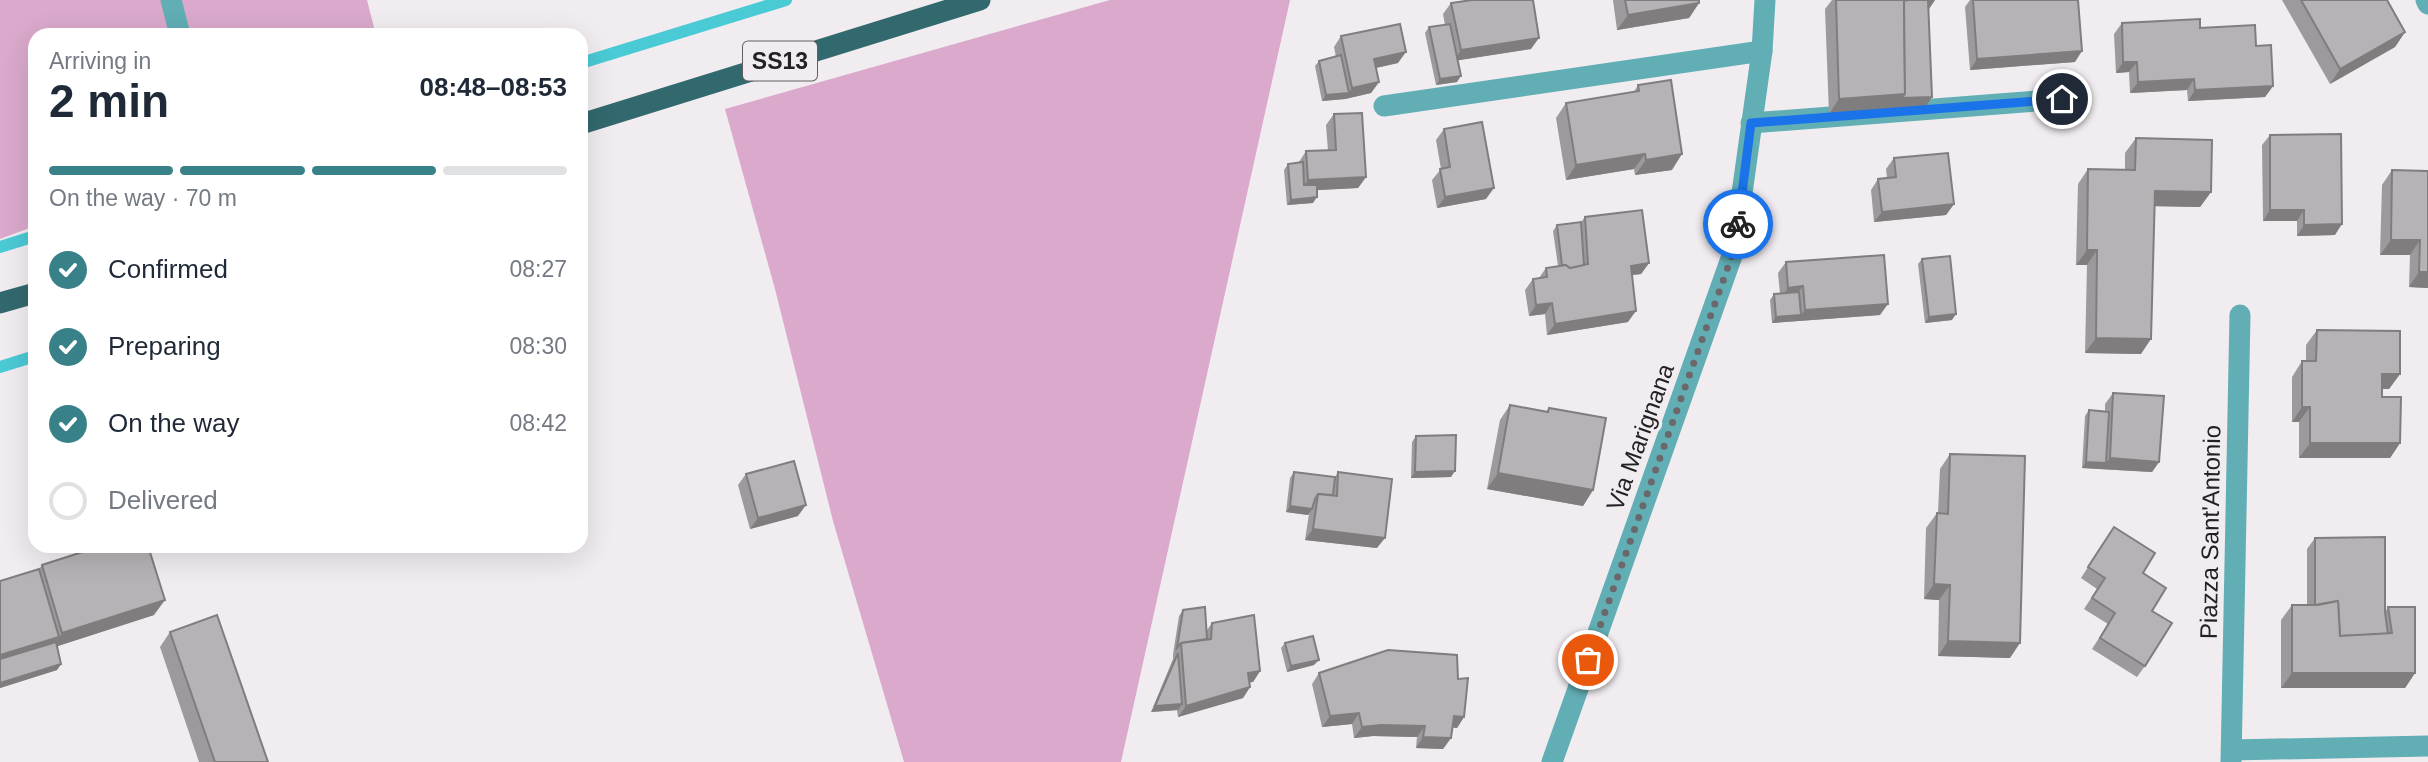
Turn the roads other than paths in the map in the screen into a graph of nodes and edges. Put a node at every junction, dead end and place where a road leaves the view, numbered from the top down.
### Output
1 (171, 0) edge
2 (980, 0) edge
3 (1765, 0) edge
4 (955, 4) edge
5 (178, 28) edge
6 (1762, 51) junction
7 (2062, 99) dead end
8 (1384, 106) dead end
9 (588, 122) edge
10 (1751, 123) junction
11 (28, 295) edge
12 (0, 303) edge
13 (2241, 315) dead end
14 (2428, 746) edge
15 (2231, 756) edge
16 (1552, 762) edge

1 - 5 street
2 - 4 main road, SS13
3 - 6 street, Via Marignana
4 - 9 main road, SS13
6 - 8 street
6 - 10 street, Via Marignana
7 - 10 street
10 - 16 street, Via Marignana
11 - 12 main road
13 - 15 street, Piazza Sant'Antonio
14 - 15 street, Piazza Sant'Antonio

